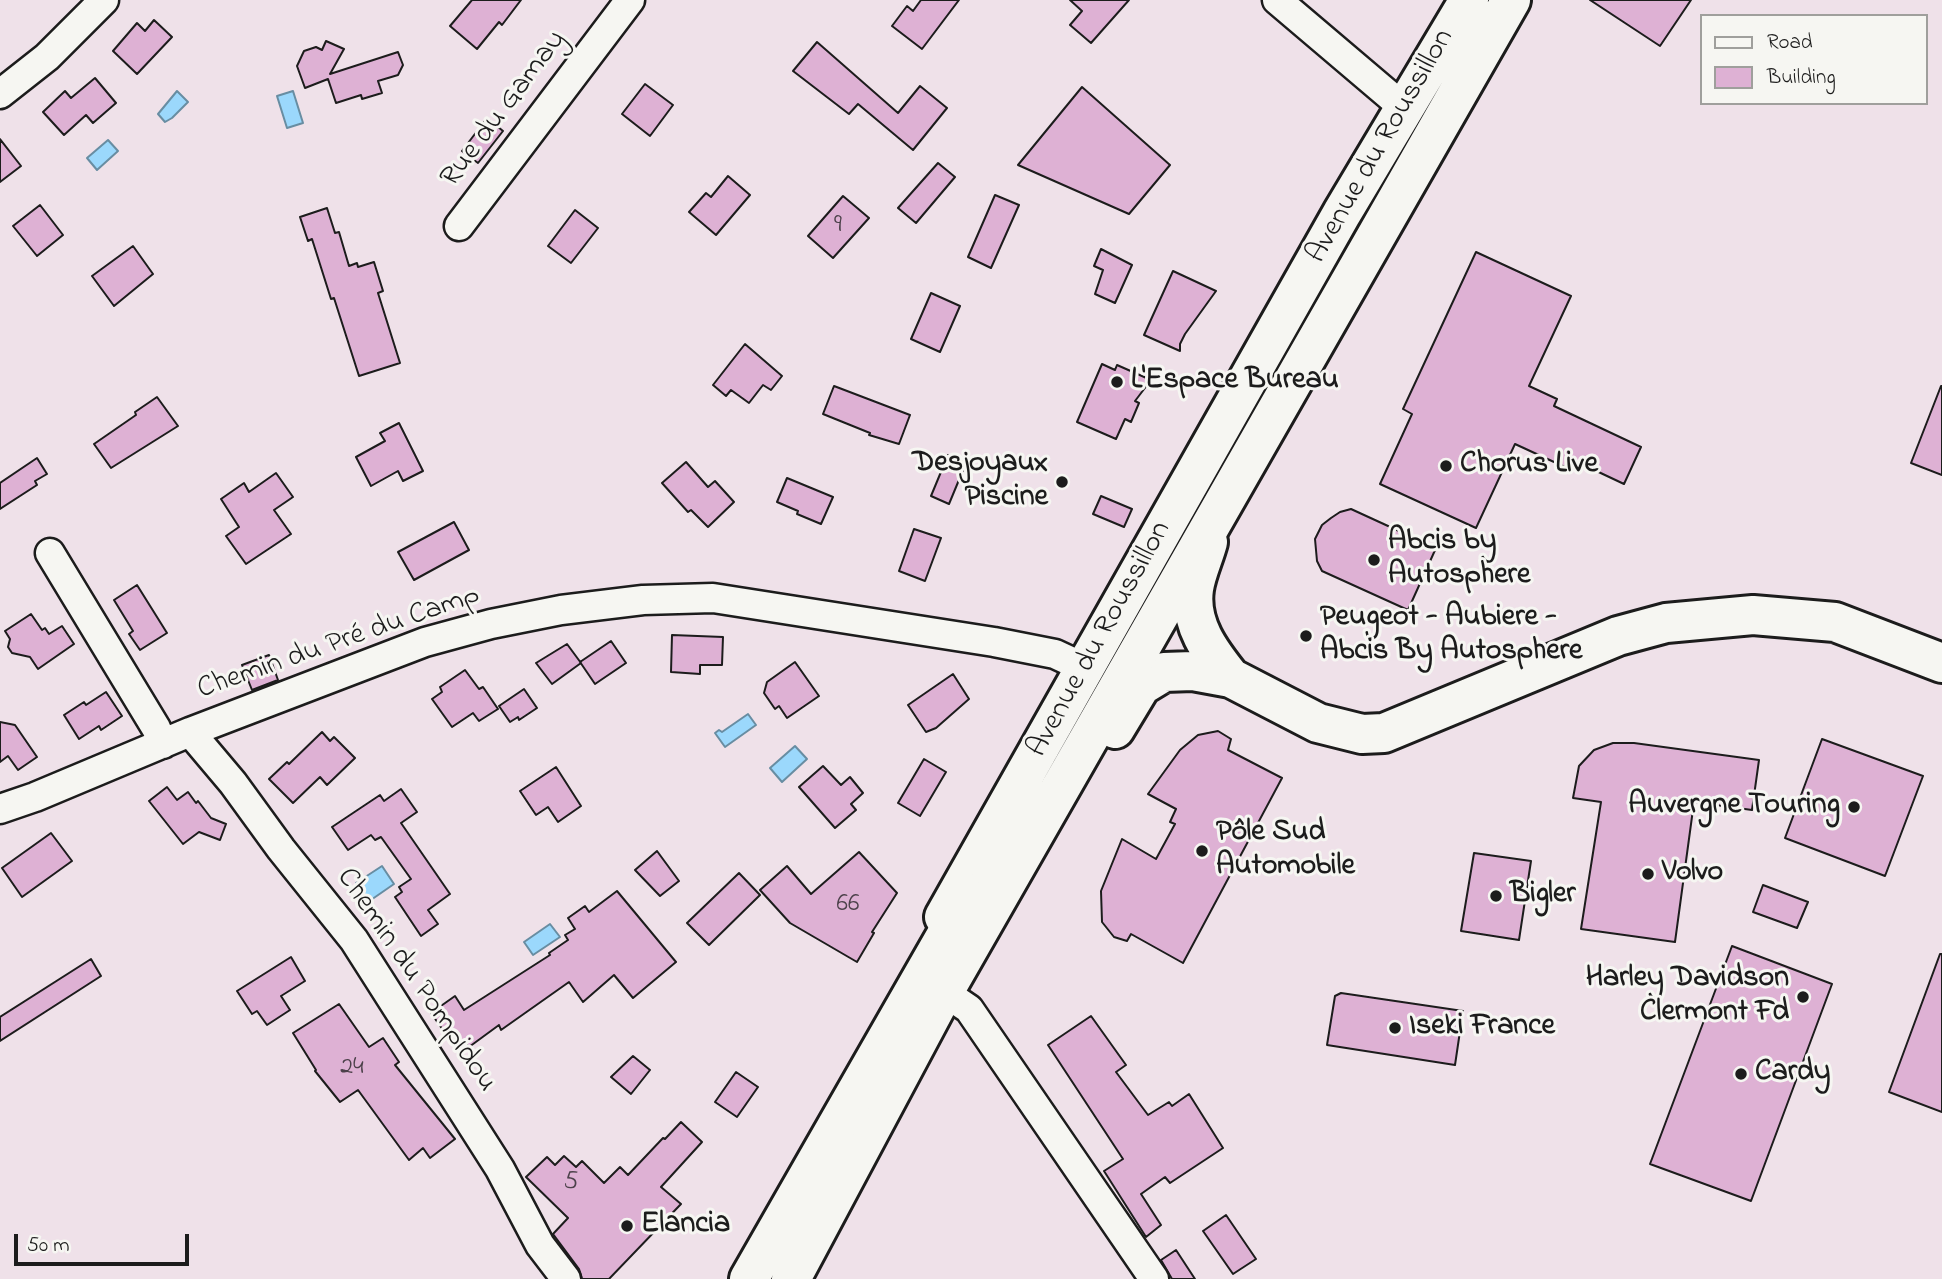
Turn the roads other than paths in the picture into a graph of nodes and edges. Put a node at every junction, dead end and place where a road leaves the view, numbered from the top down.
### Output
1 (104, 0) edge
2 (630, 0) edge
3 (1276, 0) edge
4 (1469, 0) edge
5 (1511, 0) edge
6 (0, 94) edge
7 (1403, 107) junction
8 (459, 226) dead end
9 (1215, 519) junction
10 (50, 553) dead end
11 (1942, 663) edge
12 (1085, 668) junction
13 (1231, 678) junction
14 (190, 732) junction
15 (163, 744) junction
16 (0, 809) edge
17 (1003, 888) junction
18 (961, 890) junction
19 (944, 992) junction
20 (566, 1279) edge
21 (734, 1279) edge
22 (749, 1279) edge
23 (790, 1279) edge
24 (1154, 1279) edge

1 - 6 street
2 - 8 street, Rue du Gamay
3 - 7 street
4 - 7 main road, Avenue du Roussillon
5 - 9 main road, Avenue du Roussillon
7 - 12 main road, Avenue du Roussillon
9 - 13 main road
9 - 17 main road, Avenue du Roussillon
10 - 15 street
11 - 13 main road
12 - 14 street, Chemin du Pré du Camp
12 - 18 main road, Avenue du Roussillon
13 - 17 main road
14 - 15 street, Chemin du Pré du Camp
14 - 20 street, Chemin du Pompidou
15 - 16 street, Chemin du Pré du Camp
17 - 19 main road, Avenue du Roussillon
18 - 21 main road, Avenue du Roussillon
18 - 22 main road
19 - 23 main road, Avenue du Roussillon
19 - 24 street

